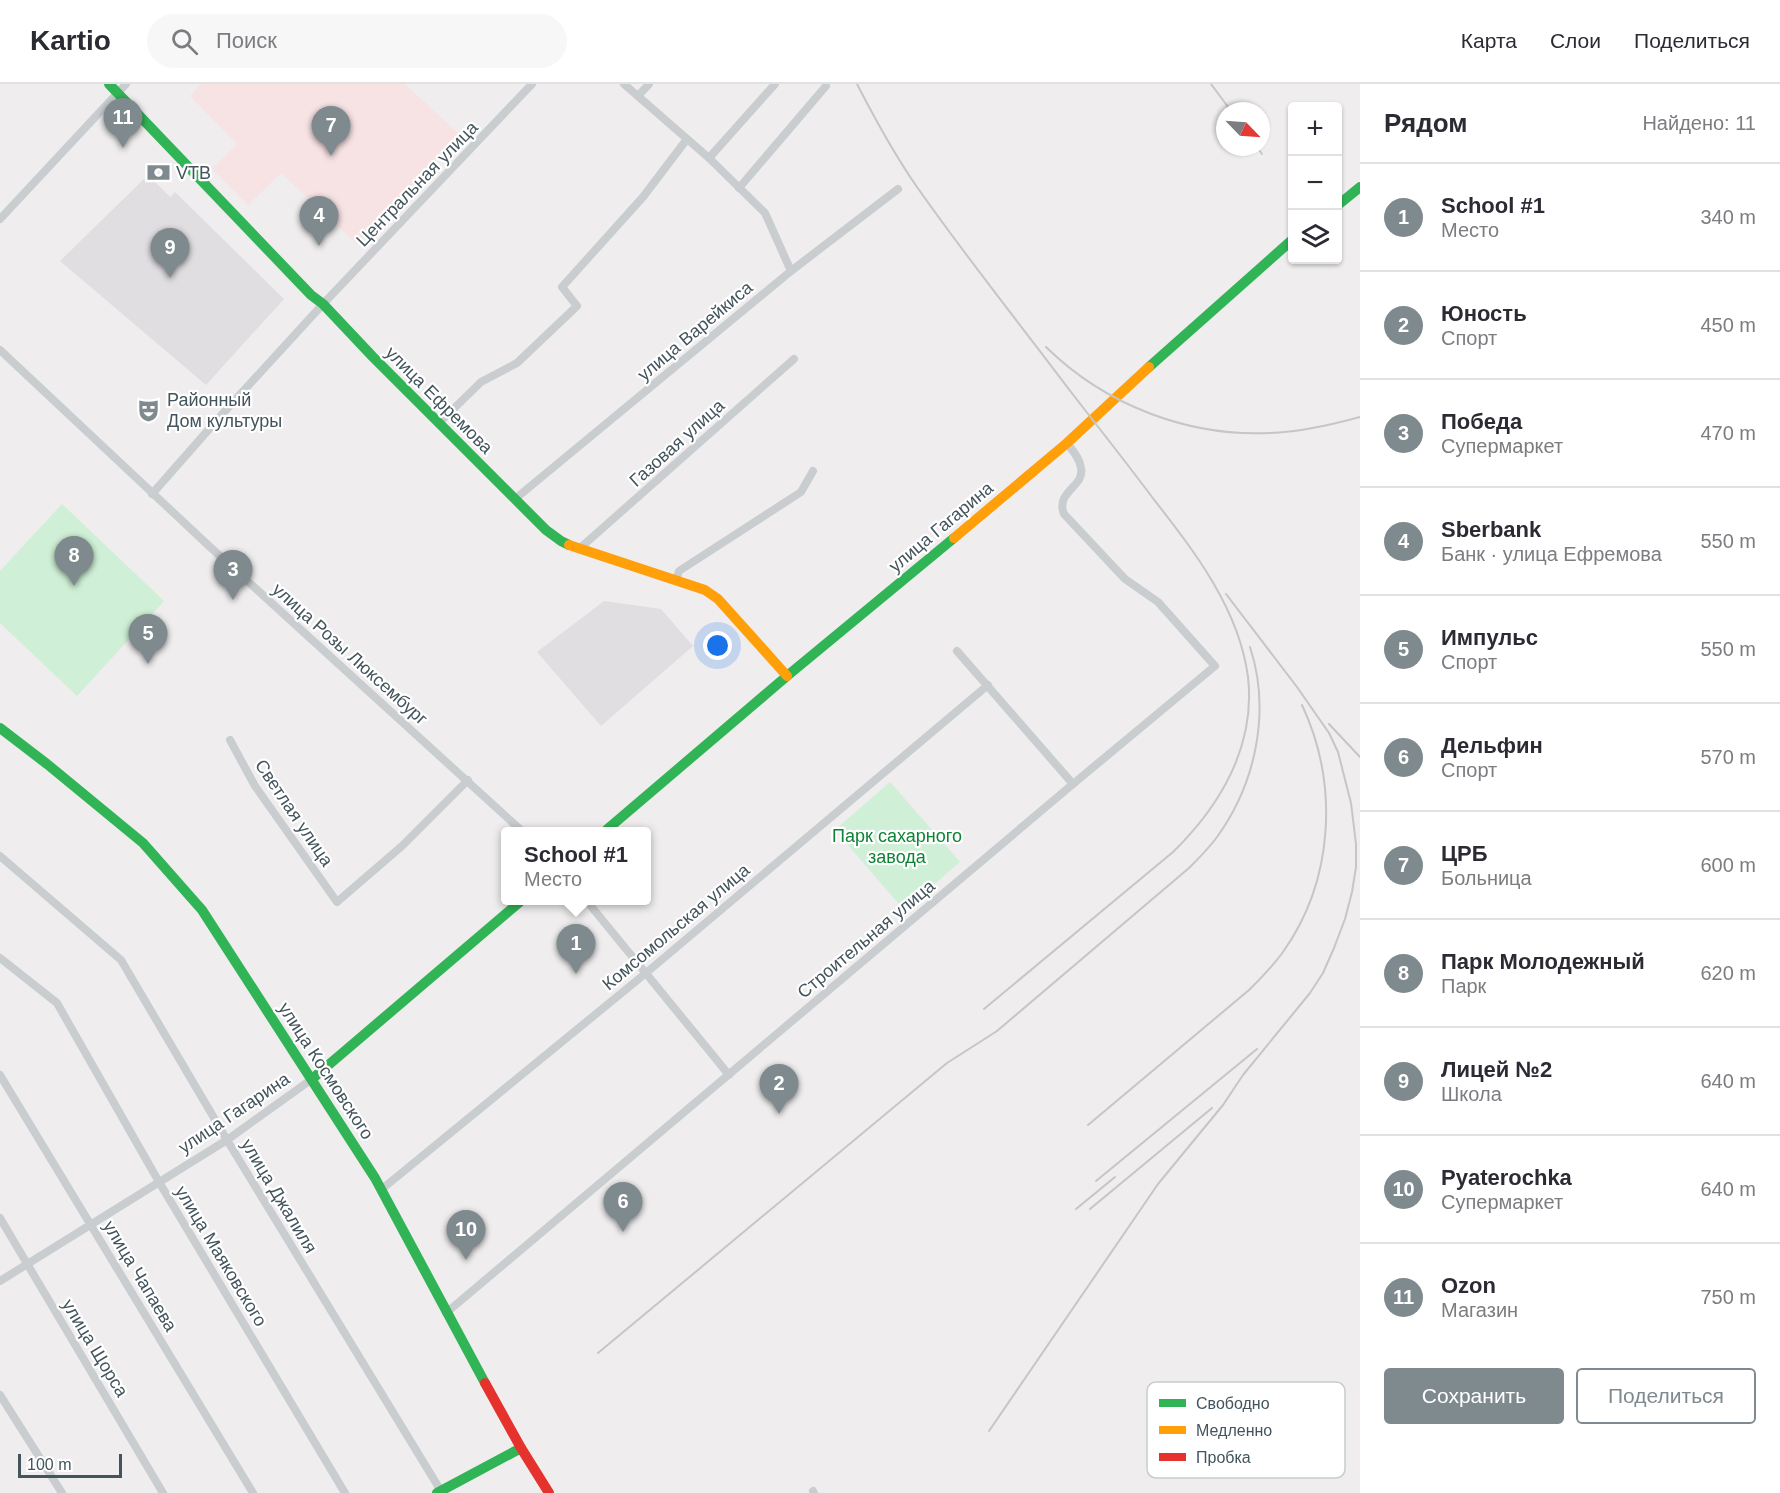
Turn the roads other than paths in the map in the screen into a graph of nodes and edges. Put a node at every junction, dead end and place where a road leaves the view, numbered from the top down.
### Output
1 (109, 84) edge
2 (126, 84) edge
3 (532, 84) edge
4 (624, 84) edge
5 (649, 84) edge
6 (775, 84) edge
7 (826, 86) dead end
8 (118, 93) junction
9 (638, 96) junction
10 (687, 139) junction
11 (709, 158) junction
12 (1360, 187) edge
13 (740, 188) junction
14 (898, 189) dead end
15 (1342, 202) edge
16 (0, 219) edge
17 (1288, 244) edge
18 (791, 271) junction
19 (323, 304) junction
20 (0, 350) edge
21 (794, 359) dead end
22 (439, 423) junction
23 (1066, 443) junction
24 (813, 471) dead end
25 (152, 494) junction
26 (515, 499) junction
27 (579, 549) junction
28 (676, 580) junction
29 (957, 651) dead end
30 (787, 676) junction
31 (988, 685) junction
32 (0, 728) edge
33 (230, 740) dead end
34 (468, 780) junction
35 (1073, 784) junction
36 (519, 827) edge
37 (609, 827) edge
38 (0, 856) edge
39 (516, 905) edge
40 (590, 905) edge
41 (0, 958) edge
42 (646, 973) junction
43 (0, 1075) edge
44 (729, 1075) junction
45 (312, 1079) junction
46 (227, 1140) junction
47 (159, 1182) junction
48 (382, 1190) junction
49 (0, 1218) edge
50 (91, 1224) junction
51 (27, 1264) junction
52 (0, 1281) edge
53 (446, 1313) junction
54 (0, 1395) edge
55 (521, 1448) junction
56 (439, 1492) edge
57 (62, 1493) edge
58 (163, 1493) edge
59 (253, 1493) edge
60 (345, 1493) edge
61 (549, 1493) edge

1 - 8 street, улица Ефремова
2 - 8 street
3 - 19 street, Центральная улица
4 - 9 street
5 - 9 street
6 - 11 street
7 - 13 street
8 - 16 street
8 - 19 street, улица Ефремова
9 - 10 street
10 - 11 street
10 - 22 street
11 - 13 street
12 - 15 street
13 - 18 street
14 - 18 street, улица Варейкиса
17 - 23 street, улица Гагарина
18 - 26 street, улица Варейкиса
19 - 22 street, улица Ефремова
19 - 25 street, Центральная улица
20 - 25 street, улица Розы Люксембург
21 - 27 street, Газовая улица
22 - 26 street, улица Ефремова
23 - 30 street, улица Гагарина
23 - 35 street, Строительная улица
24 - 28 street
25 - 34 street, улица Розы Люксембург
26 - 27 street, улица Ефремова
27 - 28 street, улица Ефремова
28 - 30 street, улица Ефремова
29 - 31 street
30 - 37 street, улица Гагарина
31 - 35 street
31 - 42 street, Комсомольская улица
32 - 45 street, улица Космовского
33 - 34 street, Светлая улица
34 - 36 street, улица Розы Люксембург
35 - 44 street, Строительная улица
38 - 46 street, улица Джалиля
39 - 45 street, улица Гагарина
40 - 42 street
41 - 47 street, улица Маяковского
42 - 44 street
42 - 48 street, Комсомольская улица
43 - 50 street, улица Чапаева
44 - 53 street, Строительная улица
45 - 46 street, улица Гагарина
45 - 48 street, улица Космовского
46 - 47 street, улица Гагарина
46 - 56 street, улица Джалиля
47 - 50 street, улица Гагарина
47 - 60 street, улица Маяковского
48 - 53 street, улица Космовского
49 - 51 street, улица Щорса
50 - 51 street, улица Гагарина
50 - 59 street, улица Чапаева
51 - 52 street, улица Гагарина
51 - 58 street, улица Щорса
53 - 55 street, улица Космовского
54 - 57 street
55 - 56 street
55 - 61 street, улица Космовского

